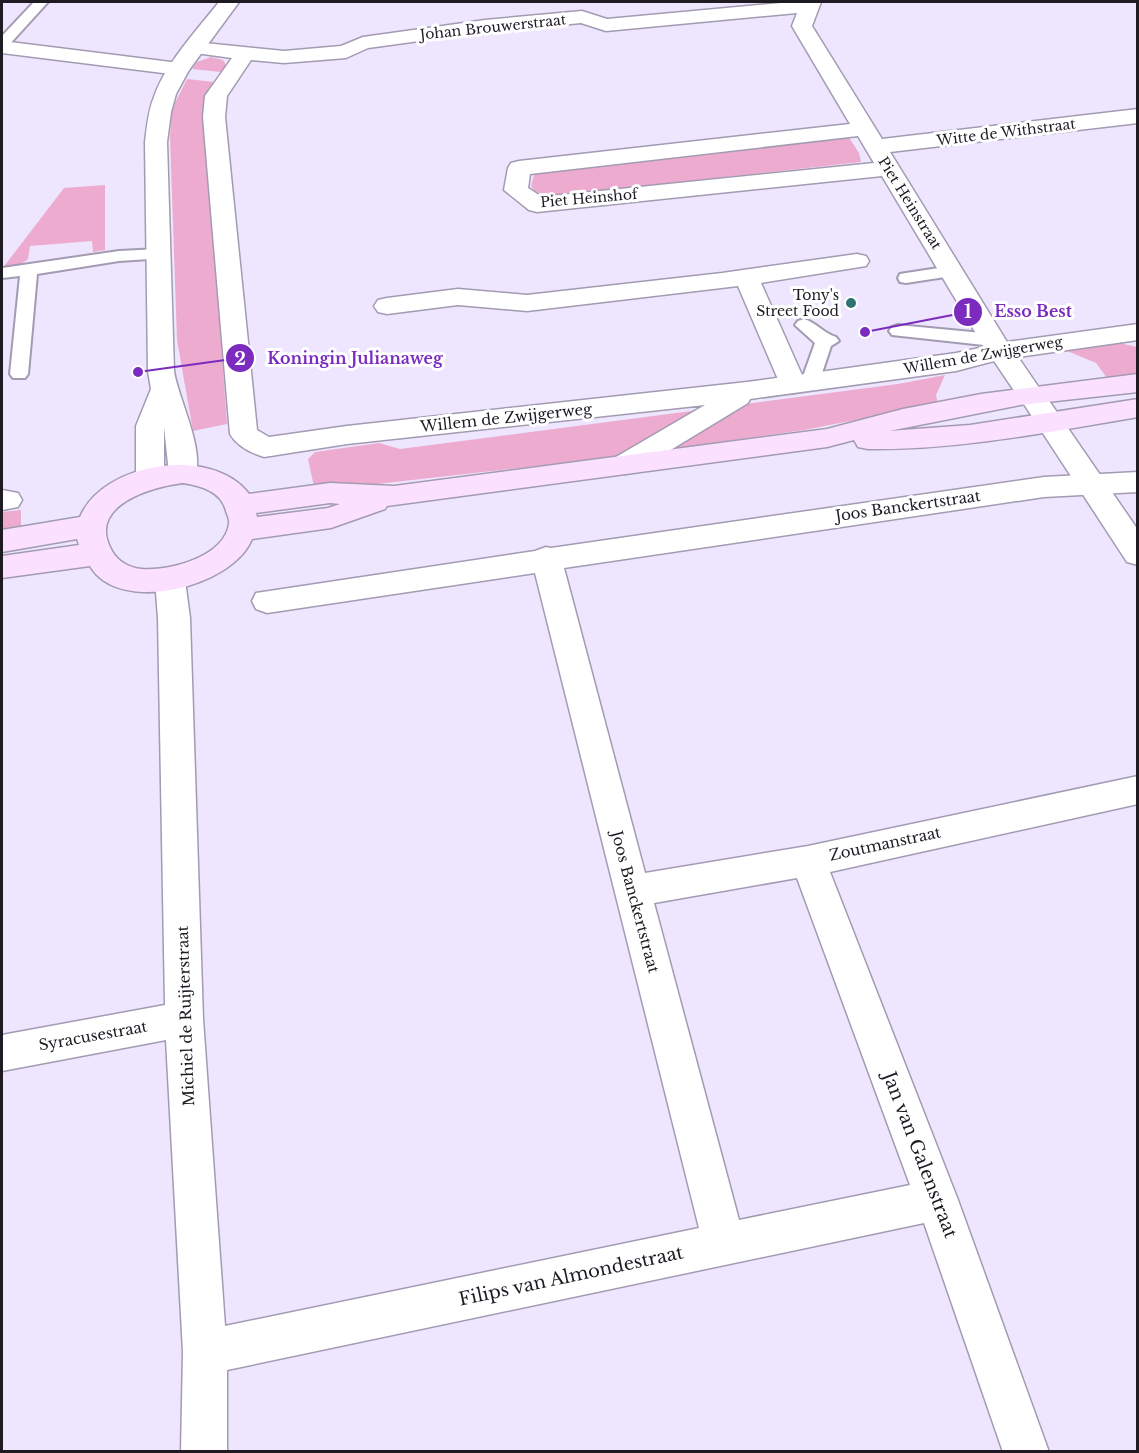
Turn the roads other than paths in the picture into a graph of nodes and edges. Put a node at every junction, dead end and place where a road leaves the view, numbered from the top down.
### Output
1 (41, 2) edge
2 (229, 2) edge
3 (810, 4) edge
4 (478, 6) dead end
5 (485, 26) junction
6 (2, 46) edge
7 (195, 48) junction
8 (245, 54) junction
9 (179, 69) junction
10 (1137, 116) edge
11 (869, 138) junction
12 (890, 168) junction
13 (159, 254) junction
14 (857, 261) dead end
15 (29, 270) junction
16 (952, 271) junction
17 (2, 273) edge
18 (746, 278) junction
19 (906, 278) dead end
20 (387, 306) dead end
21 (804, 326) dead end
22 (897, 331) dead end
23 (1137, 332) edge
24 (997, 346) junction
25 (19, 374) dead end
26 (802, 383) junction
27 (1137, 383) edge
28 (747, 391) junction
29 (163, 392) junction
30 (1031, 395) junction
31 (1137, 408) edge
32 (1048, 422) junction
33 (827, 438) junction
34 (626, 464) junction
35 (183, 473) junction
36 (150, 477) junction
37 (1137, 482) edge
38 (1092, 486) junction
39 (241, 518) junction
40 (94, 540) junction
41 (2, 542) edge
42 (1137, 554) edge
43 (546, 558) junction
44 (2, 567) edge
45 (170, 580) junction
46 (267, 601) dead end
47 (1137, 790) edge
48 (808, 861) junction
49 (632, 891) junction
50 (184, 1019) junction
51 (2, 1053) edge
52 (937, 1200) junction
53 (724, 1245) junction
54 (205, 1352) junction
55 (204, 1452) edge
56 (1026, 1452) edge

1 - 6 lane
2 - 7 street
3 - 5 street, Johan Brouwerstraat
3 - 11 street, Piet Heinstraat
4 - 5 street
5 - 8 street, Johan Brouwerstraat
6 - 9 street
7 - 8 street, Johan Brouwerstraat
7 - 9 street
8 - 28 street, Willem de Zwijgerweg
9 - 13 street
10 - 11 street, Witte de Withstraat
11 - 12 street, Piet Heinstraat
11 - 12 street, Piet Heinshof
12 - 16 street, Piet Heinstraat
13 - 15 lane
13 - 29 street
14 - 18 street
15 - 17 lane
15 - 25 lane
16 - 19 lane
16 - 24 street, Piet Heinstraat
18 - 20 street
18 - 26 street
21 - 26 lane
22 - 24 lane
23 - 24 street, Willem de Zwijgerweg
24 - 26 street, Willem de Zwijgerweg
24 - 30 street, Piet Heinstraat
26 - 28 street, Willem de Zwijgerweg
27 - 30 main road, Willem de Zwijgerweg
28 - 34 street, Willem de Zwijgerweg
29 - 35 street
29 - 36 street
30 - 32 street, Piet Heinstraat
30 - 33 main road, Willem de Zwijgerweg
31 - 32 main road, Willem de Zwijgerweg
32 - 33 main road, Willem de Zwijgerweg
32 - 38 street, Piet Heinstraat
33 - 34 main road, Willem de Zwijgerweg
34 - 39 main road, Willem de Zwijgerweg
35 - 36 main road
35 - 39 main road
36 - 40 main road
37 - 38 street
38 - 42 street, Piet Heinstraat
38 - 43 street, Joos Banckertstraat
39 - 45 main road
40 - 41 main road
40 - 44 main road
40 - 45 main road
43 - 46 street, Joos Banckertstraat
43 - 49 street, Joos Banckertstraat
45 - 50 street, Michiel de Ruijterstraat
47 - 48 street, Zoutmanstraat
48 - 49 street, Zoutmanstraat
48 - 52 street, Jan van Galenstraat
49 - 53 street, Joos Banckertstraat
50 - 51 street, Syracusestraat
50 - 54 street, Michiel de Ruijterstraat
52 - 53 street, Filips van Almondestraat
52 - 56 street, Jan van Galenstraat
53 - 54 street, Filips van Almondestraat
54 - 55 street, Michiel de Ruijterstraat

